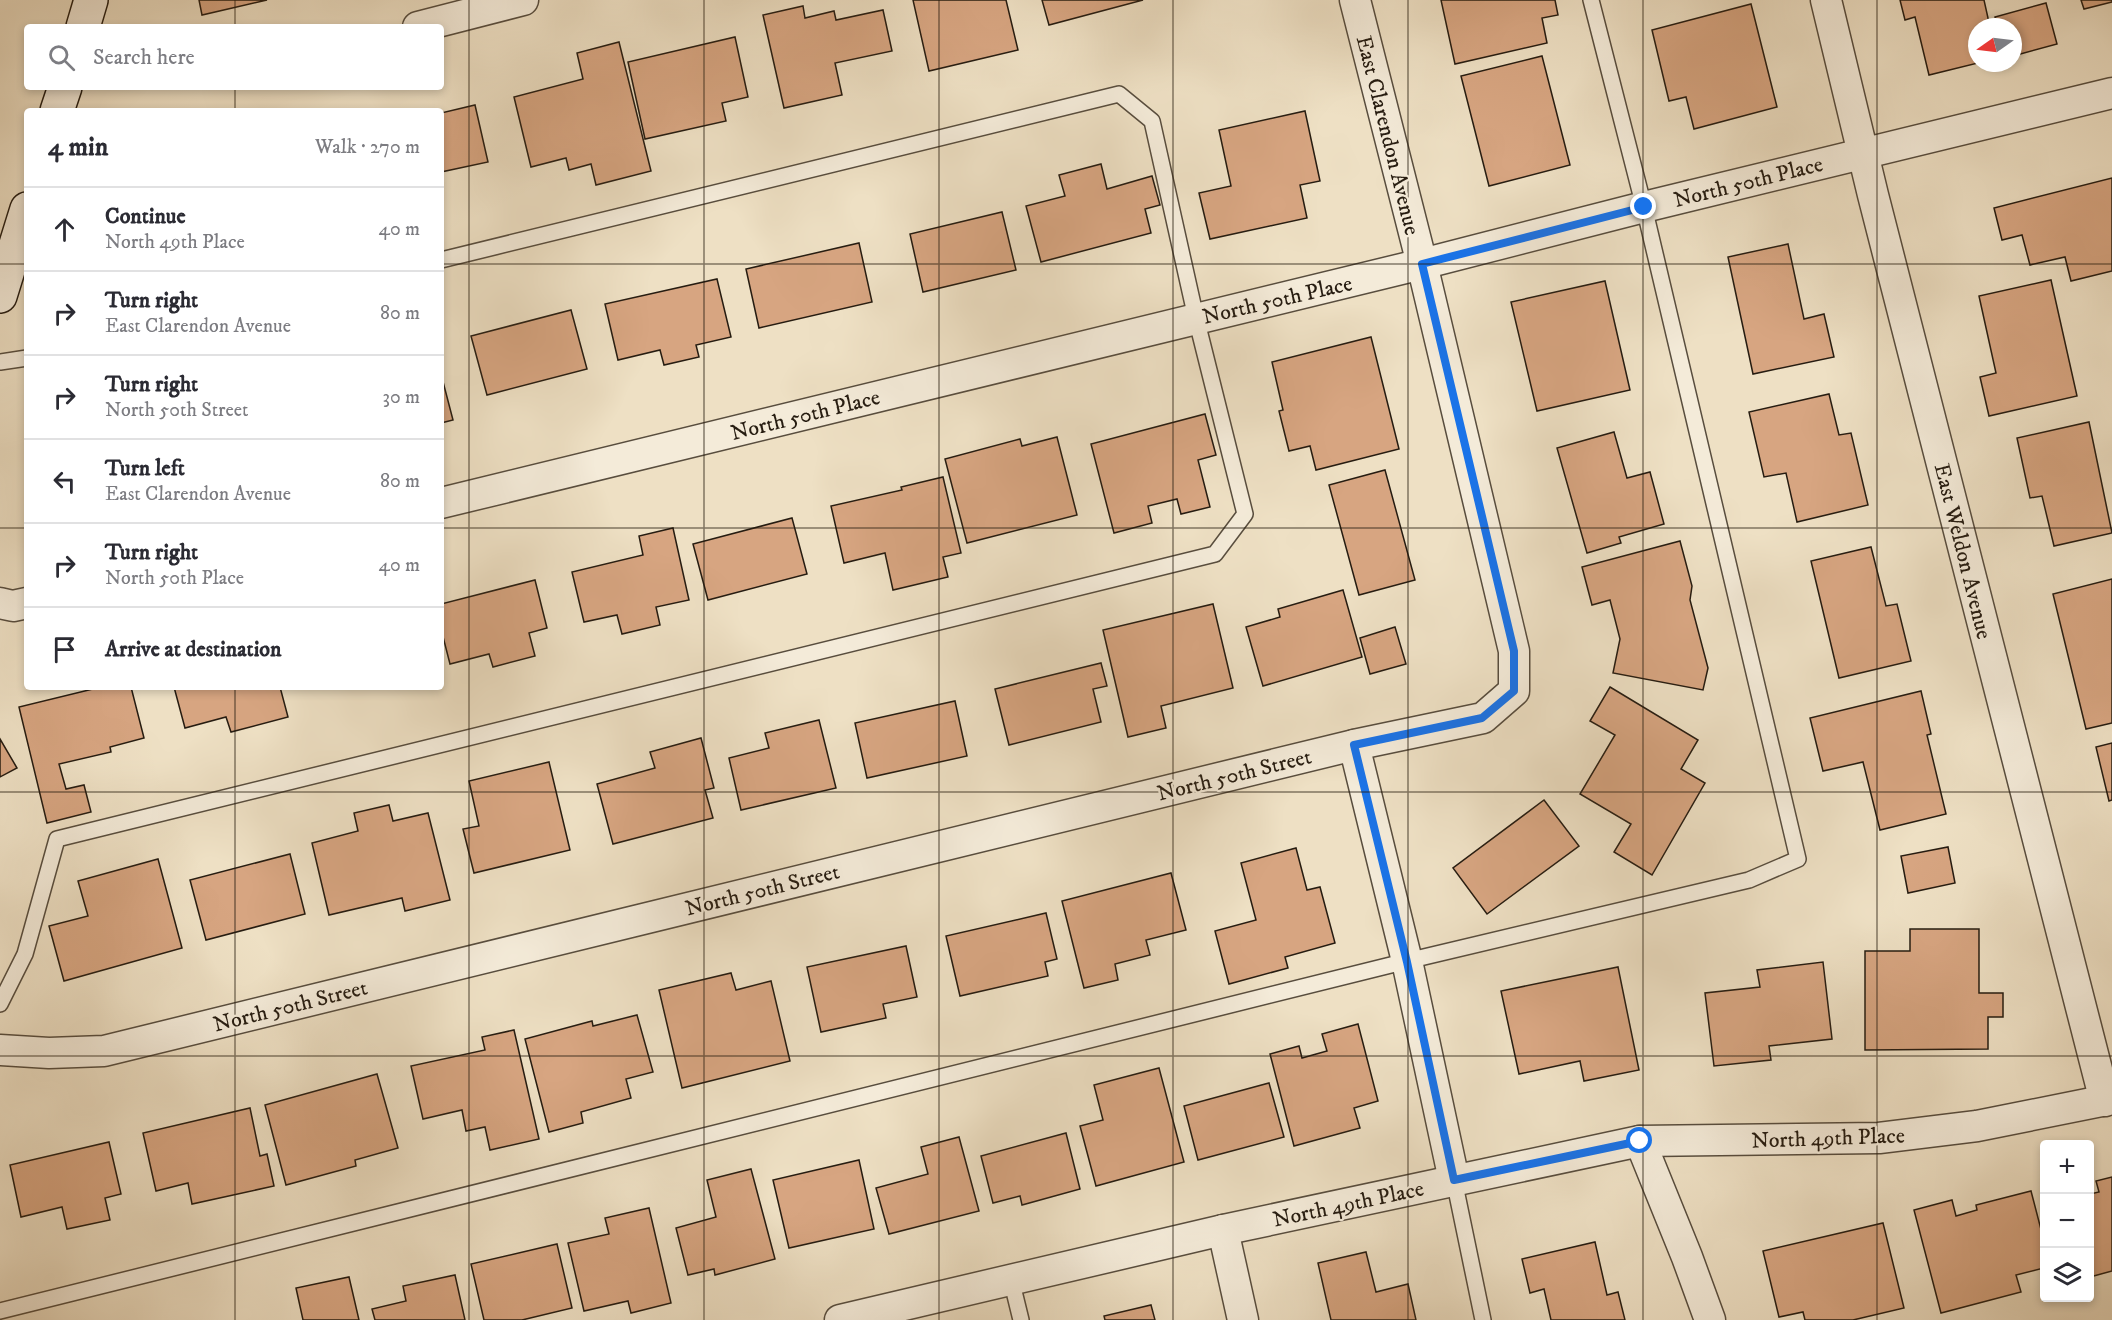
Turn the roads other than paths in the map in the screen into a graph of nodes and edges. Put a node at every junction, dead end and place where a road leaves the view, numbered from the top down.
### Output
1 (91, 0) edge
2 (523, 0) edge
3 (1355, 0) edge
4 (1591, 0) edge
5 (1826, 0) edge
6 (84, 24) edge
7 (430, 24) edge
8 (64, 90) edge
9 (2112, 93) edge
10 (58, 108) edge
11 (1863, 153) junction
12 (1644, 207) junction
13 (24, 219) edge
14 (444, 259) edge
15 (1422, 264) junction
16 (0, 296) edge
17 (1196, 318) junction
18 (24, 358) edge
19 (0, 362) edge
20 (444, 502) edge
21 (0, 603) edge
22 (24, 604) edge
23 (1514, 691) joint
24 (1354, 745) junction
25 (1407, 962) junction
26 (0, 1004) edge
27 (0, 1050) edge
28 (2109, 1100) edge
29 (1640, 1141) junction
30 (1454, 1180) junction
31 (1223, 1230) junction
32 (1011, 1279) junction
33 (0, 1311) edge
34 (840, 1320) edge
35 (1021, 1320) edge
36 (1244, 1320) edge
37 (1484, 1320) edge
38 (1710, 1320) edge

1 - 6 main road
2 - 7 street
3 - 15 street, East Clarendon Avenue
4 - 12 lane
5 - 11 street, East Weldon Avenue
8 - 10 main road
9 - 11 street, North 50th Place
11 - 12 street, North 50th Place
11 - 28 street, East Weldon Avenue
12 - 15 street, North 50th Place
12 - 25 lane
13 - 16 main road
14 - 17 lane
15 - 17 street, North 50th Place
15 - 23 street, East Clarendon Avenue
17 - 20 street, North 50th Place
17 - 26 lane
18 - 19 lane
21 - 22 street
23 - 24 street, North 50th Street
24 - 25 street
24 - 27 street, North 50th Street
25 - 30 street
25 - 33 lane
28 - 29 street, North 49th Place
29 - 30 street, North 49th Place
29 - 38 street
30 - 31 street, North 49th Place
30 - 37 lane
31 - 32 street, North 49th Place
31 - 36 street
32 - 34 street, North 49th Place
32 - 35 lane

